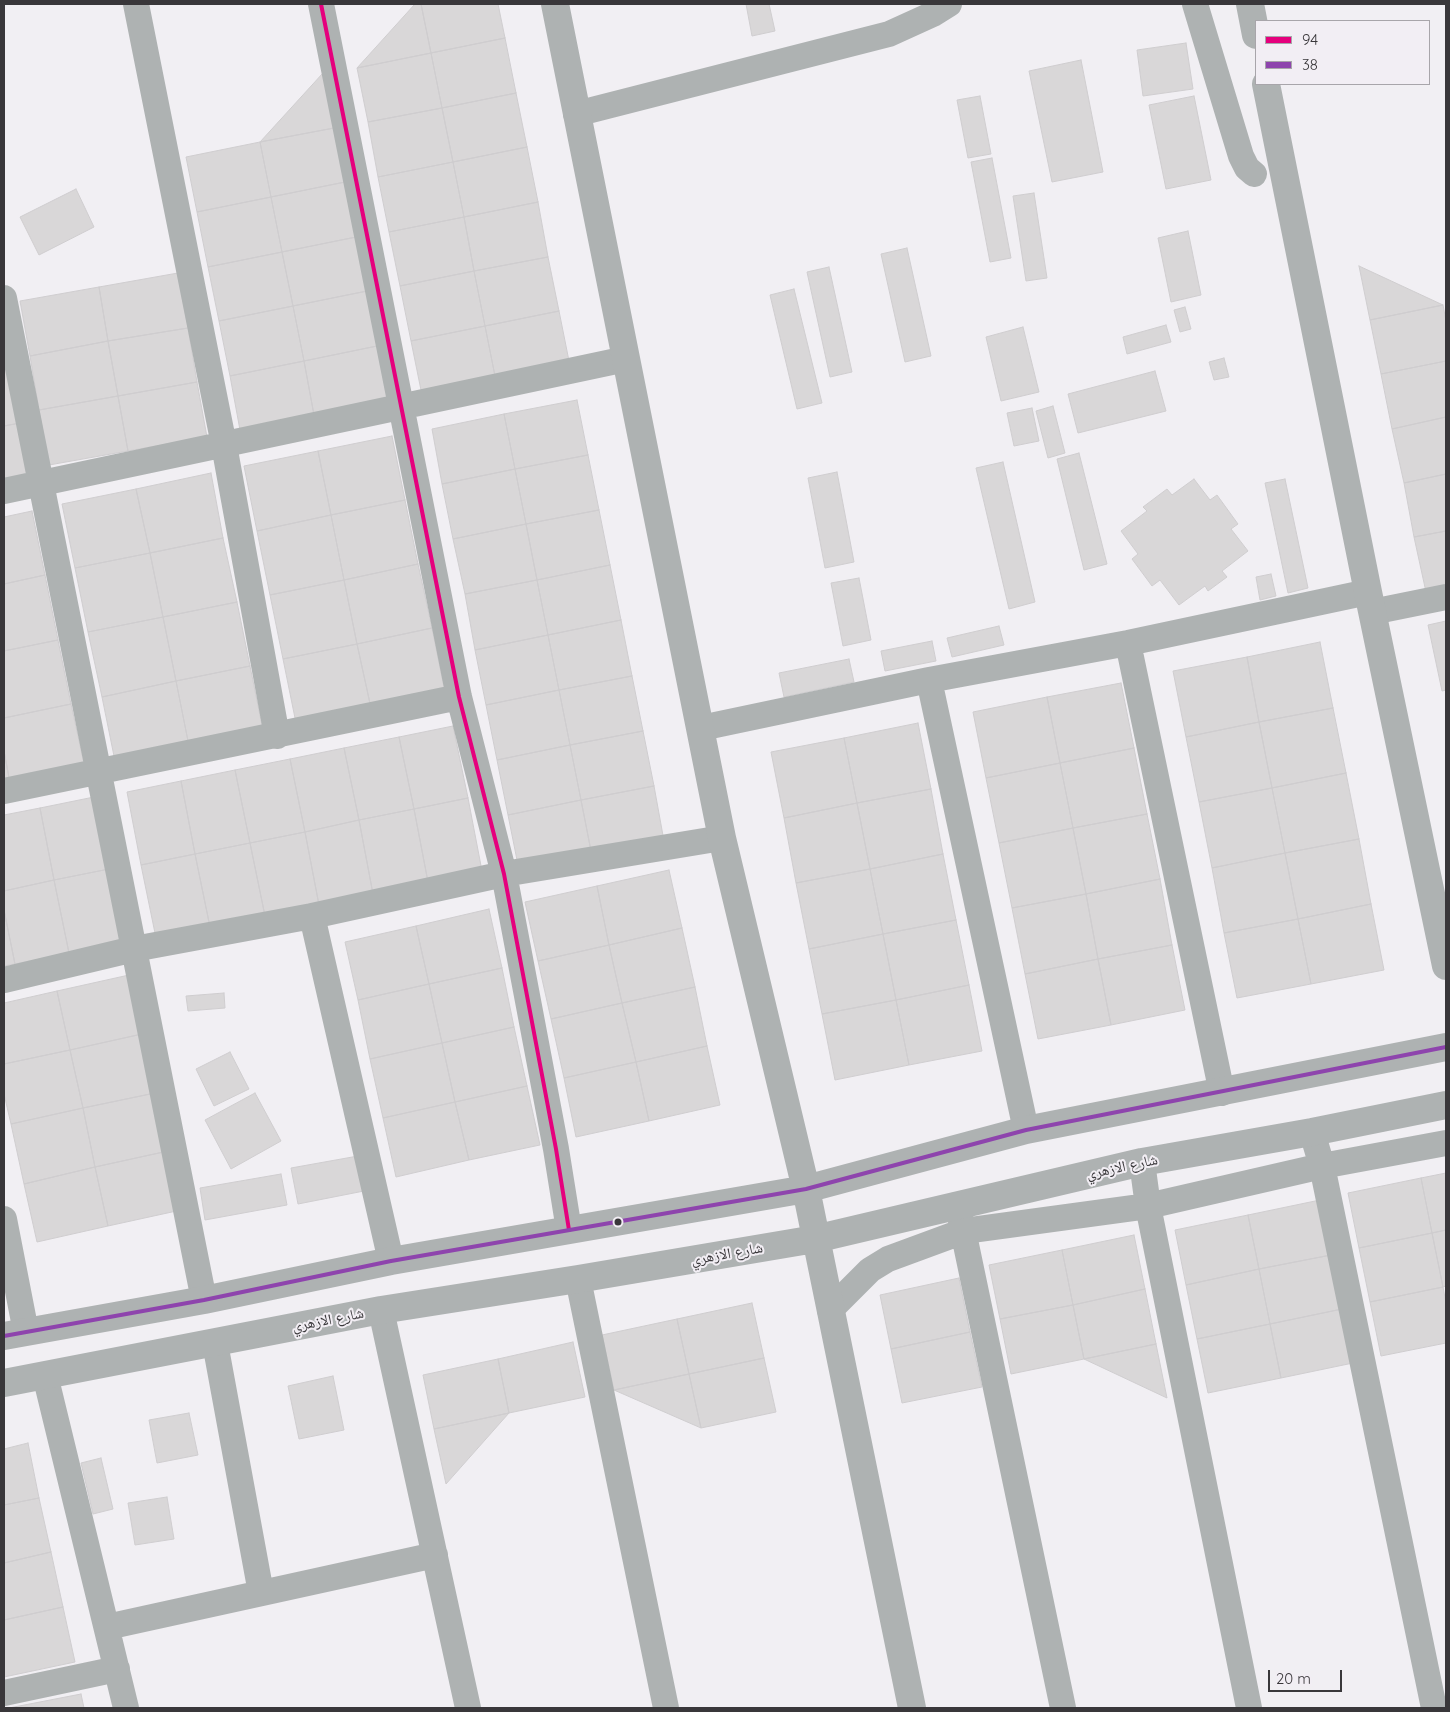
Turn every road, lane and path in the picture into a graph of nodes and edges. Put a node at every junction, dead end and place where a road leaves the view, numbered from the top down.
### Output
1 (136, 4) edge
2 (321, 4) edge
3 (554, 4) edge
4 (949, 4) edge
5 (1195, 4) edge
6 (1250, 4) edge
7 (1255, 30) edge
8 (1266, 85) edge
9 (576, 114) junction
10 (1254, 174) dead end
11 (4, 298) edge
12 (626, 359) junction
13 (402, 406) junction
14 (224, 445) junction
15 (41, 483) junction
16 (4, 491) edge
17 (1446, 596) edge
18 (1370, 602) junction
19 (1128, 643) junction
20 (929, 680) junction
21 (459, 697) junction
22 (701, 728) junction
23 (277, 736) junction
24 (99, 772) junction
25 (4, 791) edge
26 (722, 838) junction
27 (504, 874) junction
28 (312, 916) junction
29 (134, 949) junction
30 (1446, 966) edge
31 (4, 980) edge
32 (1446, 1048) edge
33 (1222, 1093) junction
34 (1446, 1105) edge
35 (1026, 1130) junction
36 (1312, 1132) junction
37 (1446, 1143) edge
38 (1142, 1162) junction
39 (1322, 1166) junction
40 (806, 1189) junction
41 (956, 1205) junction
42 (1148, 1206) junction
43 (4, 1219) edge
44 (569, 1230) junction
45 (964, 1231) junction
46 (815, 1239) junction
47 (391, 1261) junction
48 (578, 1279) junction
49 (204, 1300) junction
50 (381, 1310) junction
51 (830, 1310) junction
52 (15, 1334) edge
53 (215, 1343) junction
54 (45, 1375) junction
55 (4, 1383) edge
56 (435, 1555) junction
57 (261, 1593) junction
58 (106, 1627) junction
59 (116, 1669) junction
60 (4, 1693) edge
61 (126, 1708) edge
62 (468, 1708) edge
63 (666, 1708) edge
64 (912, 1708) edge
65 (1063, 1708) edge
66 (1249, 1708) edge
67 (1434, 1708) edge

1 - 14 street
2 - 13 street
3 - 9 street
4 - 9 street
5 - 10 street
6 - 7 street
8 - 18 street
9 - 12 street
11 - 15 street
12 - 13 street
12 - 22 street
13 - 14 street
13 - 21 street
14 - 15 street
14 - 23 street
15 - 16 street
15 - 24 street
17 - 18 street
18 - 19 street
18 - 30 street
19 - 20 street
19 - 33 street
20 - 22 street
20 - 35 street
21 - 23 street
21 - 27 street
22 - 26 street
23 - 24 street
24 - 25 street
24 - 29 street
26 - 27 street
26 - 40 street
27 - 28 street
27 - 44 street
28 - 29 street
28 - 47 street
29 - 31 street
29 - 49 street
32 - 33 street
33 - 35 street
34 - 36 street, شارع الازهري
35 - 40 street
36 - 38 street, شارع الازهري
36 - 39 street
37 - 39 street
38 - 41 street, شارع الازهري
38 - 42 street
39 - 42 street
39 - 67 street
40 - 44 street
40 - 46 street
41 - 45 street
41 - 46 street, شارع الازهري
42 - 45 street
42 - 66 street
43 - 52 street
44 - 47 street
45 - 51 street
45 - 65 street
46 - 48 street, شارع الازهري
46 - 51 street
47 - 49 street
48 - 50 street, شارع الازهري
48 - 63 street
49 - 52 street
50 - 53 street, شارع الازهري
50 - 56 street
51 - 64 street
53 - 54 street, شارع الازهري
53 - 57 street
54 - 55 street, شارع الازهري
54 - 58 street
56 - 57 street
56 - 62 street
57 - 58 street
58 - 59 street
59 - 60 street
59 - 61 street

